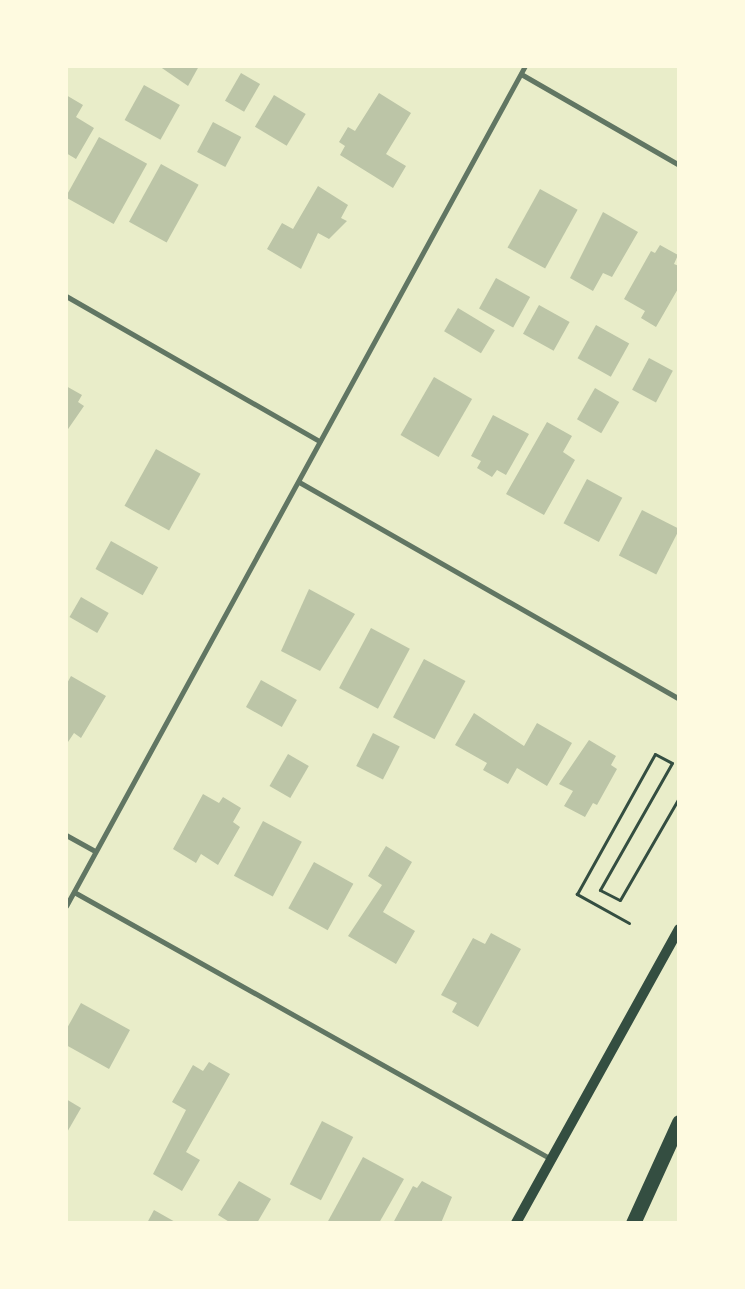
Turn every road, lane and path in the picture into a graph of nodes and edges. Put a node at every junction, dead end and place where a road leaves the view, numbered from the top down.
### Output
1 (525, 66) edge
2 (521, 74) junction
3 (679, 165) edge
4 (66, 296) edge
5 (319, 440) junction
6 (299, 482) junction
7 (679, 699) edge
8 (679, 798) edge
9 (66, 835) edge
10 (95, 851) junction
11 (74, 892) junction
12 (66, 906) edge
13 (629, 923) dead end
14 (679, 929) edge
15 (679, 1122) edge
16 (551, 1159) junction
17 (516, 1223) edge
18 (633, 1223) edge

1 - 2 street
2 - 3 street
2 - 5 street
4 - 5 street
5 - 6 street
6 - 7 street
6 - 10 street
8 - 13 path
9 - 10 street
10 - 11 street
11 - 12 street
11 - 16 street
14 - 16 main road
15 - 18 highway
16 - 17 main road

